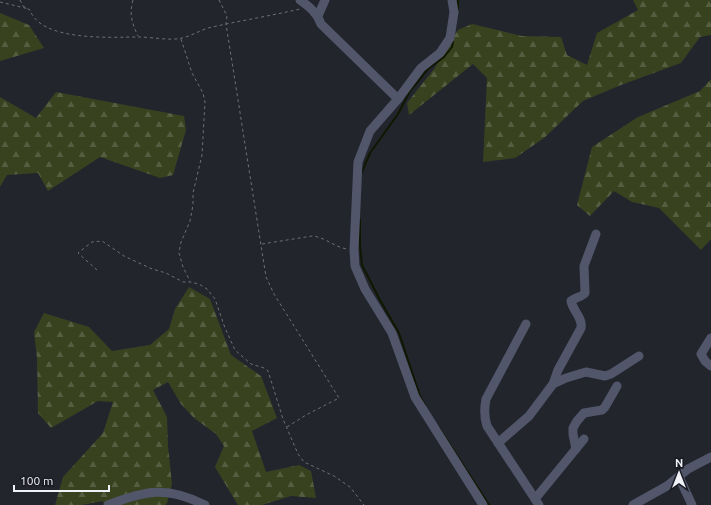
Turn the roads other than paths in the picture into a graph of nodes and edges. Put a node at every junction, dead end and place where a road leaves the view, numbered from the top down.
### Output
1 (300, 0) edge
2 (325, 0) edge
3 (452, 0) edge
4 (318, 16) junction
5 (398, 99) junction
6 (596, 234) dead end
7 (526, 324) dead end
8 (711, 338) edge
9 (639, 356) dead end
10 (711, 366) edge
11 (553, 384) junction
12 (617, 386) dead end
13 (584, 439) dead end
14 (498, 443) junction
15 (576, 449) junction
16 (711, 457) edge
17 (678, 477) junction
18 (537, 502) edge
19 (108, 505) edge
20 (205, 505) edge
21 (483, 505) edge
22 (633, 505) edge
23 (692, 505) edge

1 - 4 street
2 - 4 street
3 - 5 street
4 - 5 street
5 - 21 street
6 - 11 street
7 - 14 street
8 - 10 street
9 - 11 street
11 - 14 street
12 - 15 street
13 - 15 street
14 - 18 street
15 - 18 street
16 - 17 street
17 - 22 street
17 - 23 street
19 - 20 street

